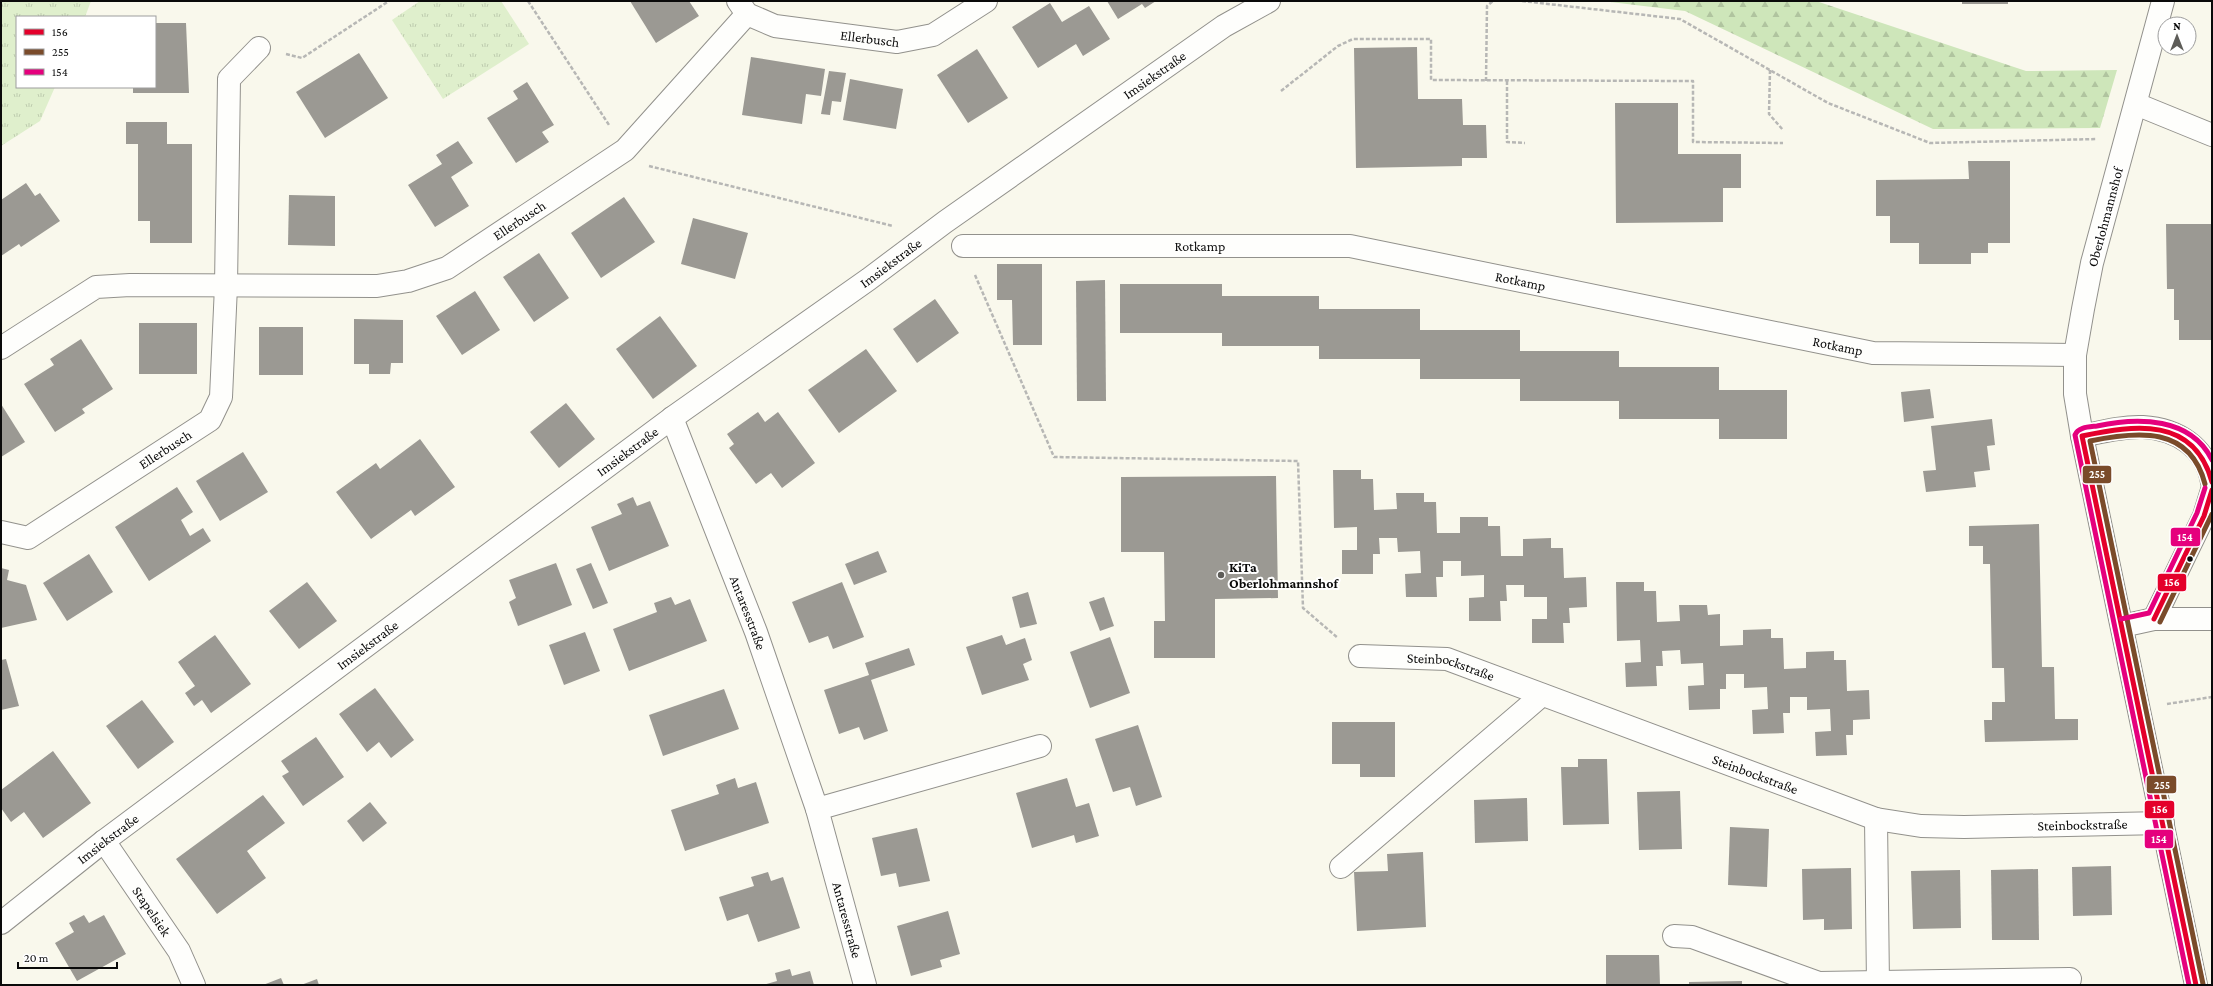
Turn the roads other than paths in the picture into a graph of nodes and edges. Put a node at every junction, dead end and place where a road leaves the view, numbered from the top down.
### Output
1 (986, 1) edge
2 (1269, 1) edge
3 (2163, 1) edge
4 (742, 8) edge
5 (259, 48) road end
6 (2136, 104) junction
7 (2212, 135) edge
8 (963, 246) road end
9 (226, 286) junction
10 (1, 348) edge
11 (2075, 355) junction
12 (672, 418) junction
13 (2082, 436) junction
14 (2212, 482) edge
15 (2212, 490) edge
16 (1, 532) edge
17 (2154, 619) junction
18 (2212, 619) edge
19 (2122, 626) junction
20 (1360, 656) road end
21 (1542, 695) junction
22 (1040, 746) dead end
23 (817, 809) junction
24 (1876, 819) junction
25 (2163, 823) junction
26 (104, 842) junction
27 (1341, 867) dead end
28 (1, 923) edge
29 (1674, 936) dead end
30 (2070, 979) dead end
31 (1878, 983) edge
32 (194, 985) edge
33 (865, 985) edge
34 (2196, 985) edge

1 - 4 street, Ellerbusch
2 - 12 street, Imsiekstraße
3 - 6 street, Oberlohmannshof
4 - 9 street, Ellerbusch
5 - 9 street, Ellerbusch
6 - 7 street
6 - 11 street, Oberlohmannshof
8 - 11 street, Rotkamp
9 - 10 street, Ellerbusch
9 - 16 street, Ellerbusch
11 - 13 street, Oberlohmannshof
12 - 23 street, Antaresstraße
12 - 26 street, Imsiekstraße
13 - 14 street
13 - 19 street, Oberlohmannshof
15 - 17 street
17 - 18 street
17 - 19 street
19 - 25 street, Oberlohmannshof
20 - 21 street, Steinbockstraße
21 - 24 street, Steinbockstraße
21 - 27 street
22 - 23 street
23 - 33 street, Antaresstraße
24 - 25 street, Steinbockstraße
24 - 31 street
25 - 34 street, Oberlohmannshof
26 - 28 street, Imsiekstraße
26 - 32 street, Stapelsiek
29 - 31 street
30 - 31 street

